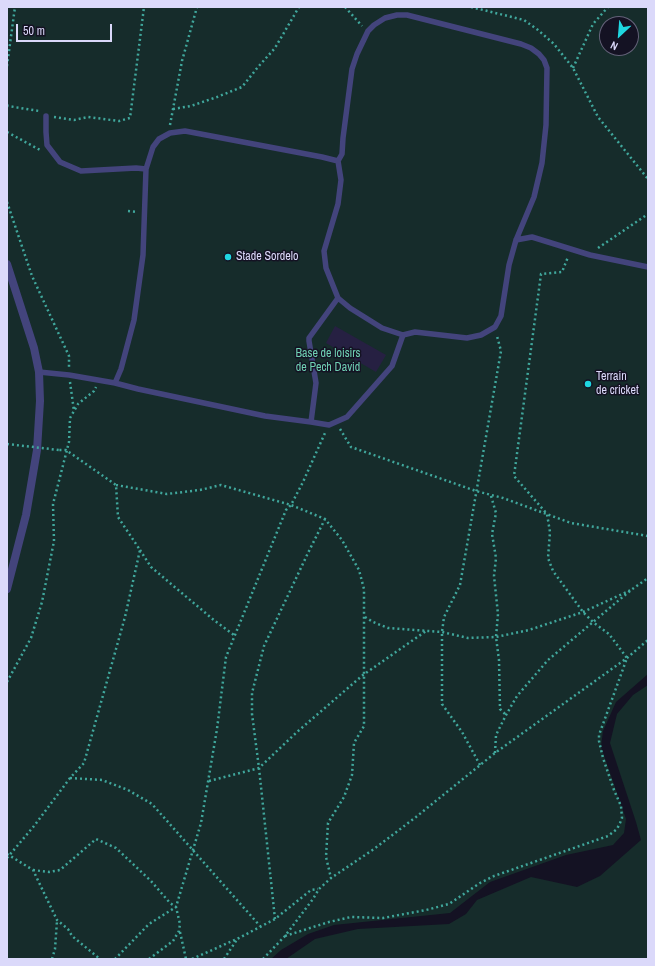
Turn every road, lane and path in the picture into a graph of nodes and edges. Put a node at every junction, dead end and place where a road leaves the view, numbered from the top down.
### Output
1 (15, 7) edge
2 (144, 7) edge
3 (197, 7) edge
4 (299, 7) edge
5 (345, 7) edge
6 (471, 7) edge
7 (608, 7) edge
8 (368, 31) junction
9 (7, 66) edge
10 (573, 68) junction
11 (7, 105) edge
12 (173, 109) junction
13 (46, 116) junction
14 (7, 132) edge
15 (170, 133) junction
16 (42, 151) dead end
17 (338, 161) junction
18 (146, 169) junction
19 (648, 179) edge
20 (7, 202) edge
21 (648, 214) edge
22 (516, 240) junction
23 (571, 249) junction
24 (590, 255) junction
25 (7, 264) edge
26 (648, 267) edge
27 (338, 298) junction
28 (495, 327) junction
29 (403, 335) junction
30 (39, 372) junction
31 (69, 375) junction
32 (98, 380) junction
33 (115, 383) junction
34 (74, 411) junction
35 (311, 422) junction
36 (328, 425) junction
37 (7, 444) edge
38 (66, 450) junction
39 (116, 485) junction
40 (476, 491) junction
41 (491, 495) junction
42 (291, 505) junction
43 (547, 514) junction
44 (325, 519) junction
45 (648, 536) edge
46 (140, 550) junction
47 (648, 578) edge
48 (7, 589) edge
49 (630, 590) junction
50 (583, 612) junction
51 (365, 616) junction
52 (593, 622) junction
53 (426, 631) junction
54 (442, 632) junction
55 (234, 635) junction
56 (496, 637) junction
57 (648, 640) edge
58 (627, 658) junction
59 (363, 675) junction
60 (7, 682) edge
61 (506, 715) junction
62 (495, 753) junction
63 (480, 765) junction
64 (259, 768) junction
65 (70, 778) junction
66 (208, 781) junction
67 (193, 851) junction
68 (8, 856) edge
69 (33, 870) junction
70 (331, 878) junction
71 (319, 889) junction
72 (176, 908) junction
73 (275, 919) junction
74 (57, 920) junction
75 (260, 926) junction
76 (179, 932) junction
77 (285, 936) junction
78 (239, 938) junction
79 (52, 959) edge
80 (100, 959) edge
81 (115, 959) edge
82 (149, 959) edge
83 (186, 959) edge
84 (192, 959) edge
85 (224, 959) edge
86 (263, 959) edge

1 - 9 path
2 - 13 path
3 - 12 path
4 - 12 path
5 - 8 path
6 - 10 path
7 - 10 path
8 - 17 lane
8 - 22 lane
10 - 19 path
11 - 13 path
12 - 15 path
13 - 18 lane
14 - 16 path
15 - 17 lane
15 - 18 lane
17 - 27 lane
18 - 33 lane
20 - 31 path
21 - 24 path
22 - 23 lane
22 - 28 lane
23 - 24 lane
23 - 43 path
24 - 26 lane
25 - 30 street
27 - 29 lane
27 - 35 lane
28 - 29 lane
28 - 40 path
29 - 36 lane
30 - 31 lane
30 - 48 street
31 - 32 lane
31 - 34 path
32 - 33 lane
32 - 34 path
33 - 35 lane
34 - 38 path
35 - 36 lane
36 - 40 path
36 - 42 path
37 - 38 path, bridge
38 - 39 path
38 - 60 path
39 - 42 path
39 - 46 path
40 - 41 path
40 - 54 path
41 - 43 path
41 - 56 path
42 - 44 path
42 - 55 path
43 - 45 path
43 - 50 path
44 - 51 path
44 - 64 path
46 - 55 path
46 - 65 path
47 - 49 path
49 - 50 path
49 - 52 path
50 - 52 path
50 - 56 path
51 - 53 path
51 - 59 path
52 - 58 path
52 - 61 path
53 - 54 path
53 - 59 path
54 - 56 path
54 - 63 path
55 - 66 path
56 - 61 path
57 - 58 path
58 - 62 path
58 - 77 path
59 - 64 path
59 - 70 path
61 - 62 path
62 - 63 path
63 - 70 path
64 - 66 path
64 - 73 path
65 - 67 path
65 - 68 path
66 - 67 path
67 - 72 path
67 - 75 path
68 - 69 path
69 - 72 path
69 - 74 path
70 - 71 path
71 - 73 path
71 - 77 path
72 - 76 path
72 - 81 path
73 - 75 path
74 - 79 path
74 - 80 path
75 - 78 path
76 - 82 path
76 - 83 path
77 - 86 path
78 - 84 path
78 - 85 path

